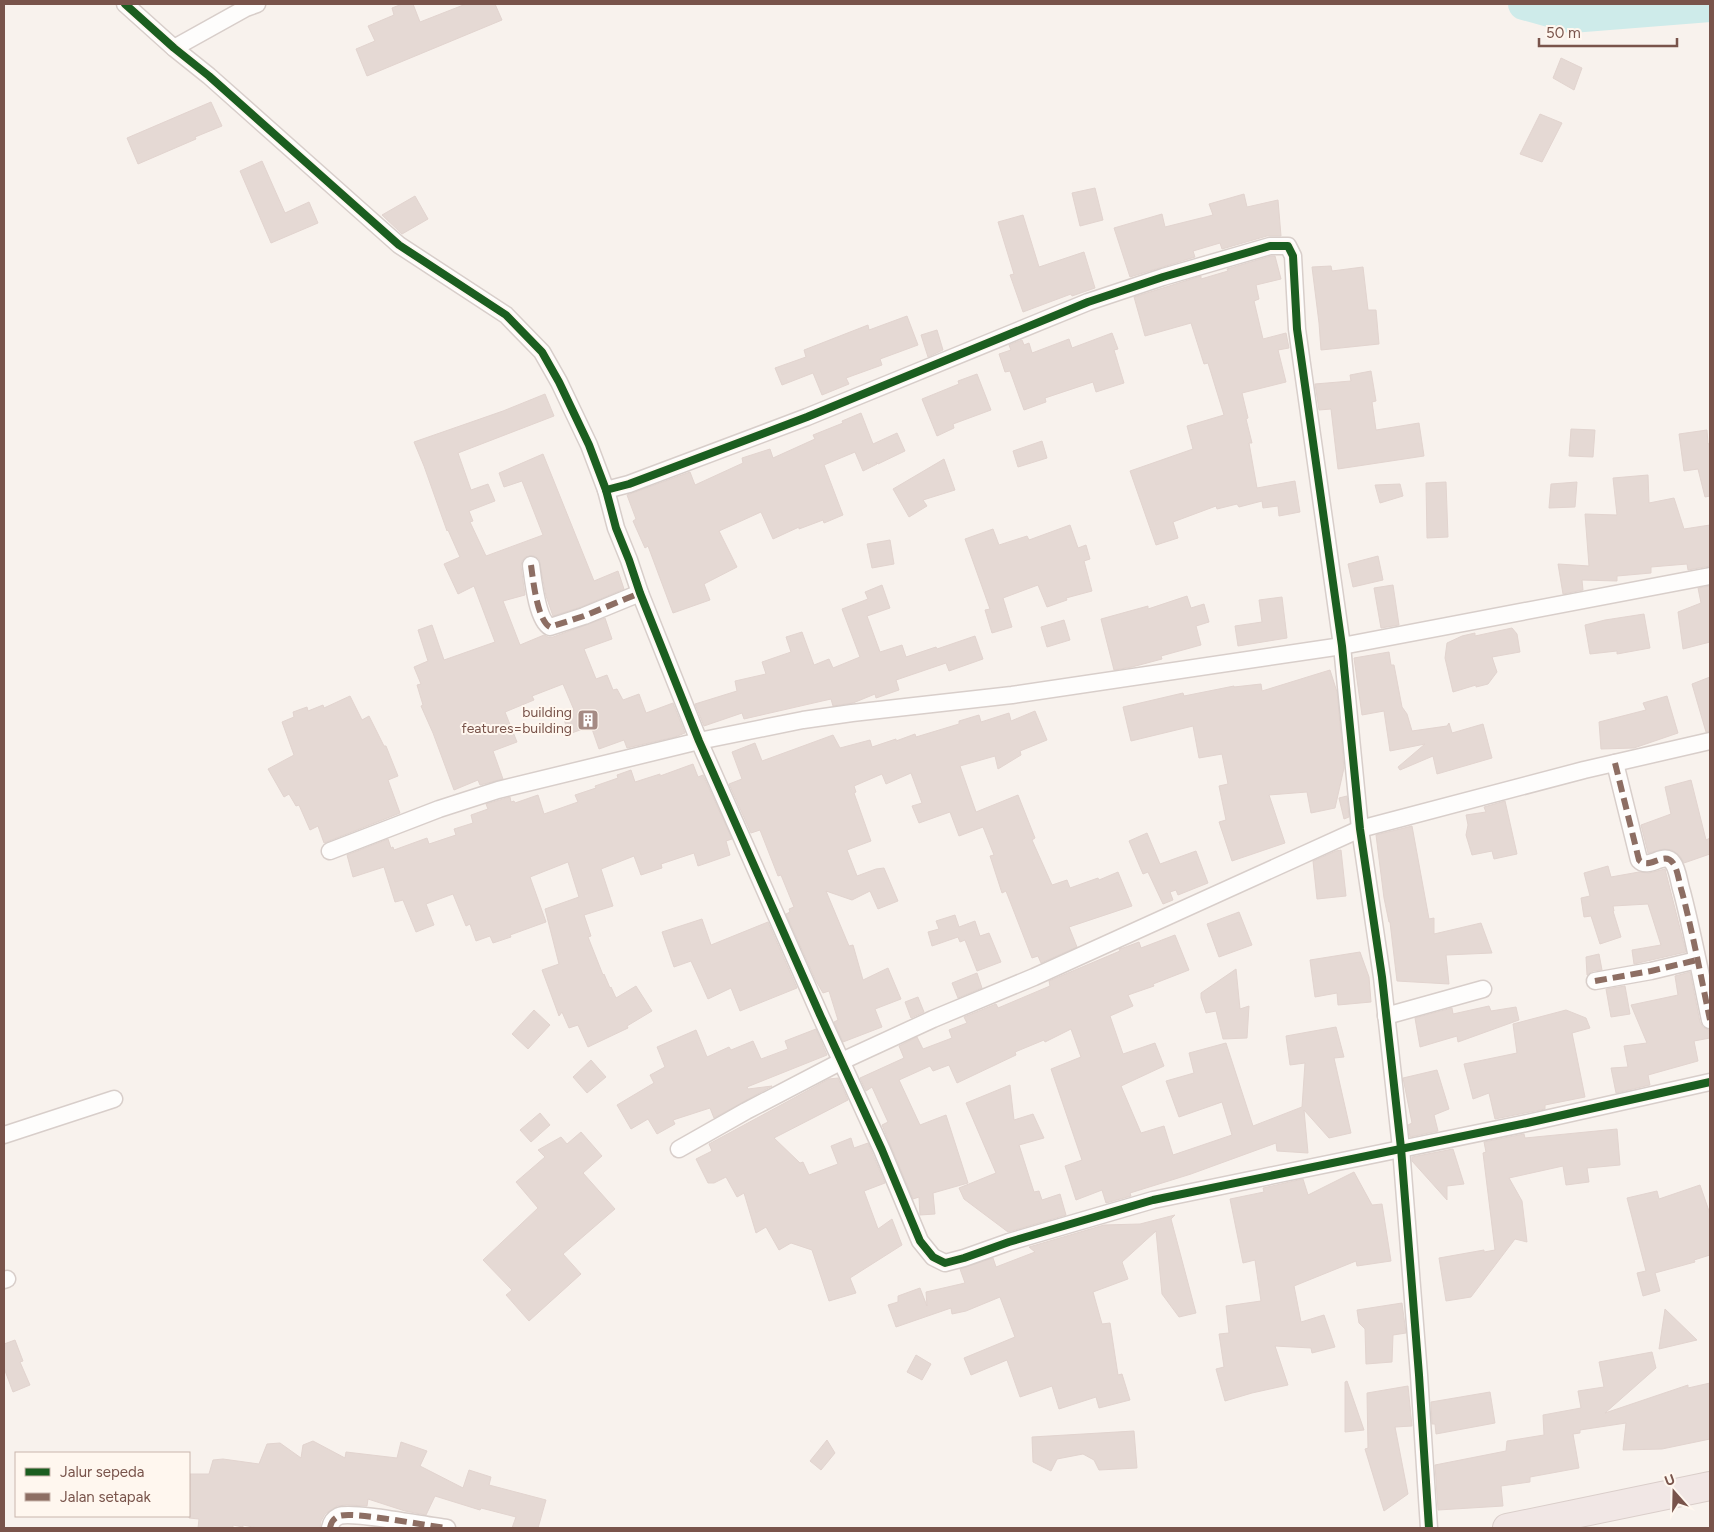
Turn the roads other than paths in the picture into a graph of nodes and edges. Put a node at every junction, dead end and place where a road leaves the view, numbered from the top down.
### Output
1 (125, 4) edge
2 (257, 4) edge
3 (174, 48) junction
4 (606, 490) junction
5 (531, 565) dead end
6 (1710, 576) edge
7 (640, 592) junction
8 (1342, 646) junction
9 (699, 741) junction
10 (1710, 741) edge
11 (1615, 763) junction
12 (1360, 829) junction
13 (330, 851) dead end
14 (1697, 960) junction
15 (1595, 981) dead end
16 (1483, 989) dead end
17 (1386, 1016) junction
18 (1710, 1020) edge
19 (842, 1060) junction
20 (1710, 1082) edge
21 (114, 1099) dead end
22 (4, 1135) edge
23 (1401, 1148) junction
24 (678, 1150) dead end
25 (1710, 1486) edge
26 (330, 1528) edge
27 (447, 1528) edge
28 (1429, 1528) edge
29 (1507, 1528) edge

1 - 3 street
2 - 3 street
3 - 4 street
4 - 7 street
4 - 8 street
5 - 7 street
6 - 8 street
7 - 9 street
8 - 9 street
8 - 12 street
9 - 13 street
9 - 19 street
10 - 11 street
11 - 12 street
11 - 14 street
12 - 17 street
12 - 19 street
14 - 15 street
14 - 18 street
16 - 17 street
17 - 23 street
19 - 23 street
19 - 24 street
20 - 23 street
21 - 22 street
23 - 28 street
25 - 29 highway
26 - 27 street

